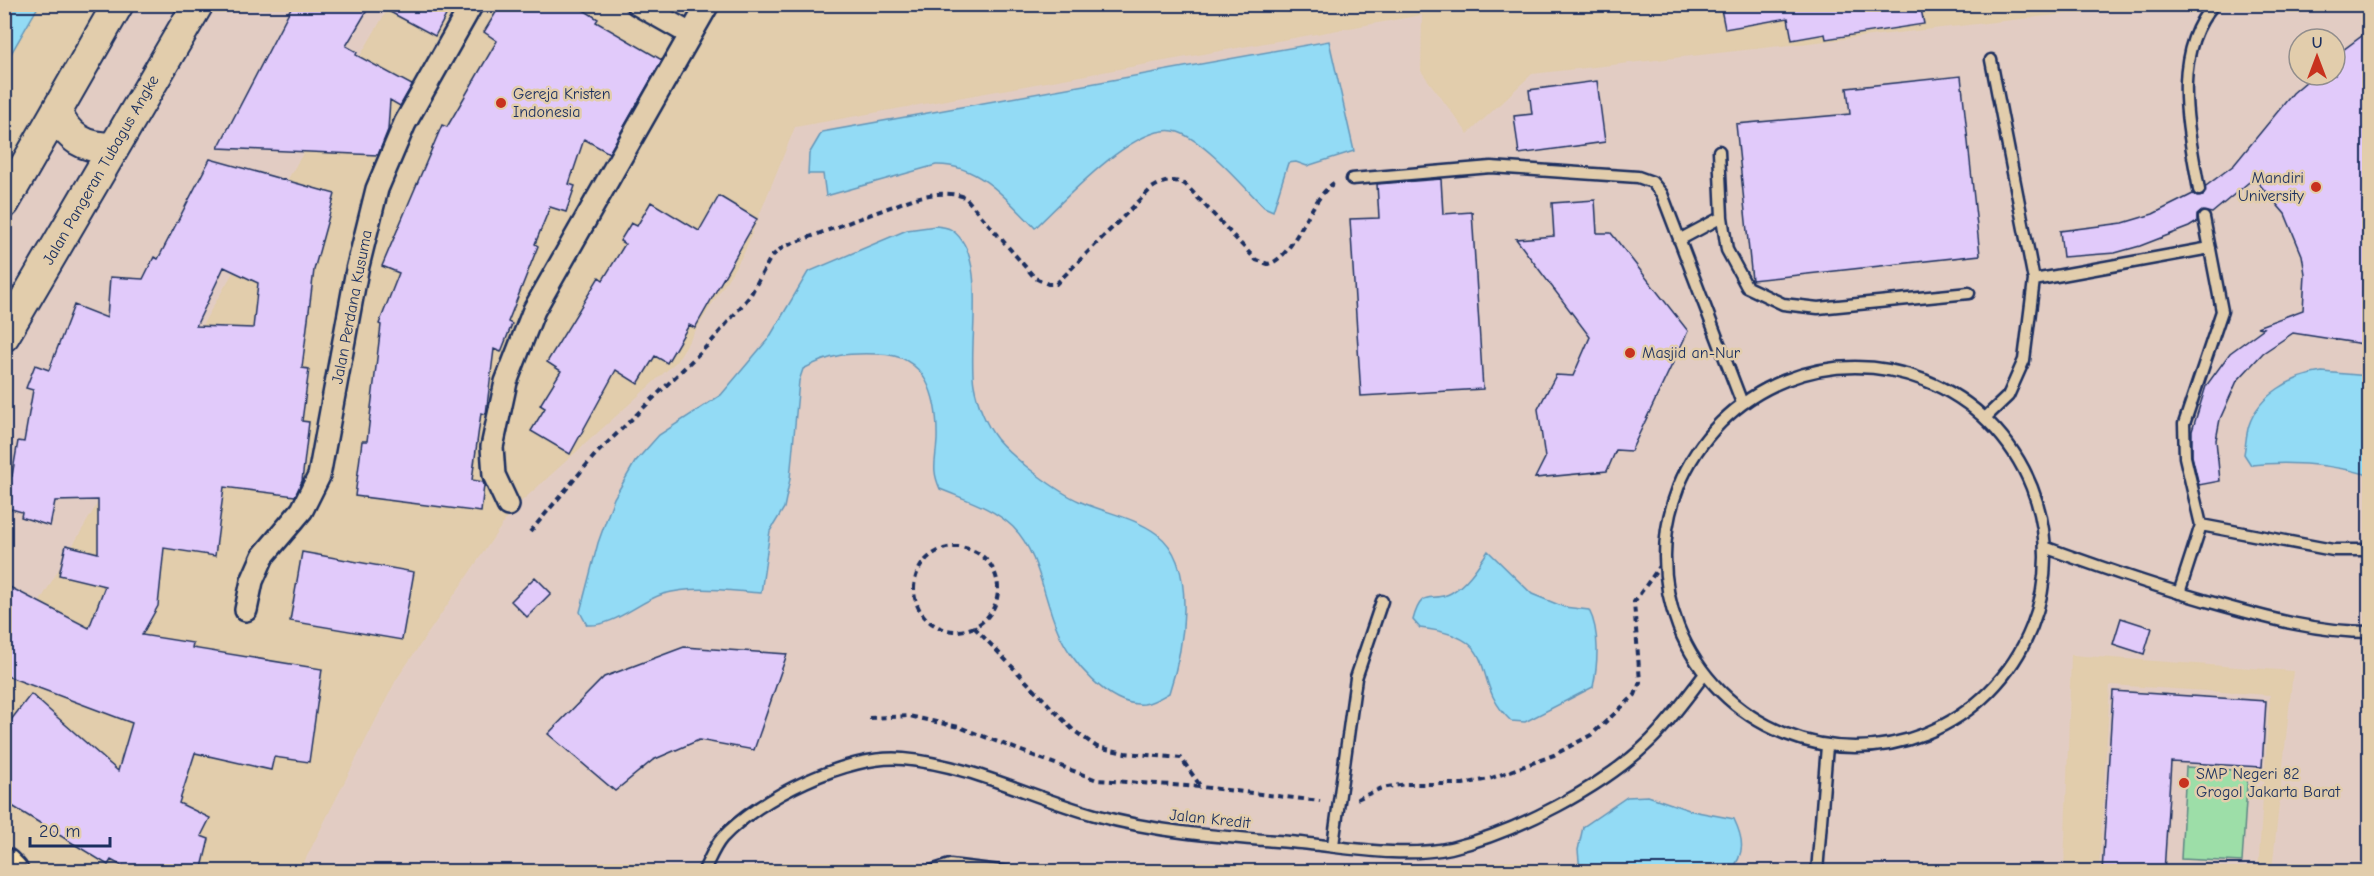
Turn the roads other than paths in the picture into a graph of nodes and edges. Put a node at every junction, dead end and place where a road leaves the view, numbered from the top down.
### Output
1 (118, 4) edge
2 (198, 4) edge
3 (472, 4) edge
4 (637, 4) edge
5 (708, 4) edge
6 (2214, 4) edge
7 (690, 34) junction
8 (1991, 60) dead end
9 (56, 112) junction
10 (113, 148) junction
11 (1719, 151) dead end
12 (1352, 179) road end
13 (2199, 190) dead end
14 (4, 203) edge
15 (1722, 217) junction
16 (2204, 218) dead end
17 (1679, 240) junction
18 (2210, 248) junction
19 (2034, 280) junction
20 (1969, 293) dead end
21 (4, 336) edge
22 (1742, 403) junction
23 (1986, 417) junction
24 (508, 505) dead end
25 (2201, 525) junction
26 (2047, 548) junction
27 (2370, 550) edge
28 (2179, 593) junction
29 (1382, 601) dead end
30 (246, 610) dead end
31 (2370, 632) edge
32 (1704, 675) junction
33 (1827, 746) junction
34 (1333, 845) junction
35 (4, 865) edge
36 (11, 872) edge
37 (702, 872) edge
38 (928, 872) edge
39 (1009, 872) edge
40 (1816, 872) edge

1 - 9 main road
2 - 10 main road, Jalan Pangeran Tubagus Angke
3 - 30 street, Jalan Perdana Kusuma
4 - 7 street
5 - 7 street
6 - 13 lane
7 - 24 street
8 - 19 lane
9 - 10 main road
9 - 14 main road
10 - 21 main road, Jalan Pangeran Tubagus Angke
11 - 15 lane
12 - 17 lane
15 - 17 lane
15 - 20 lane
16 - 18 lane
17 - 22 lane
18 - 19 lane
18 - 25 lane
19 - 23 lane
22 - 23 lane
22 - 32 lane
23 - 26 lane
25 - 27 lane
25 - 28 lane
26 - 28 lane
26 - 33 lane
28 - 31 lane
29 - 34 lane
32 - 33 lane
32 - 34 lane, Jalan Kredit
33 - 40 lane
34 - 37 lane, Jalan Kredit
35 - 36 highway
38 - 39 lane

